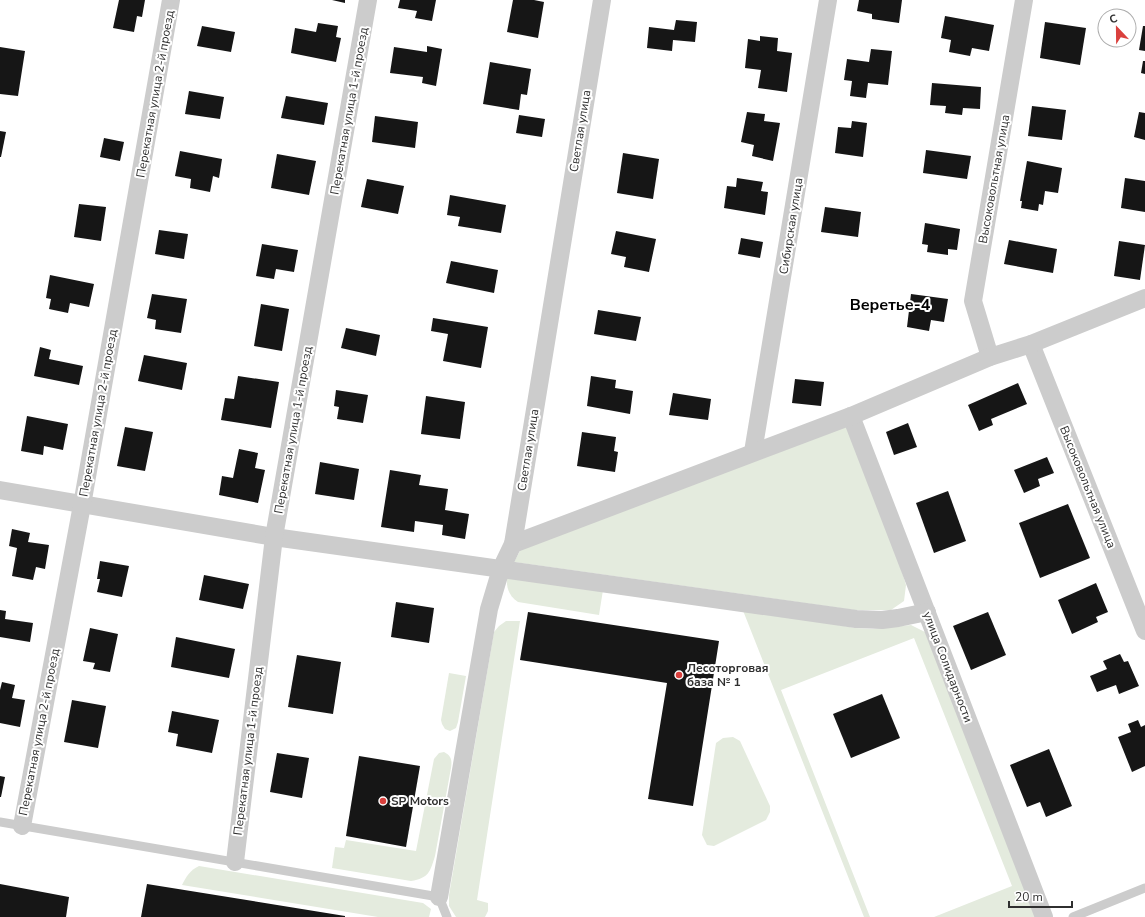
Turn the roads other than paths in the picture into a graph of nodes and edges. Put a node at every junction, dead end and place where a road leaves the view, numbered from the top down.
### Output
1 (171, 0) edge
2 (368, 0) edge
3 (602, 0) edge
4 (828, 0) edge
5 (1024, 0) edge
6 (1145, 298) edge
7 (1031, 344) junction
8 (990, 357) junction
9 (851, 416) junction
10 (753, 452) junction
11 (0, 490) edge
12 (82, 504) junction
13 (274, 537) junction
14 (513, 544) junction
15 (501, 569) junction
16 (927, 612) junction
17 (1145, 631) edge
18 (0, 822) edge
19 (22, 826) junction
20 (235, 862) junction
21 (1145, 888) edge
22 (439, 897) junction
23 (447, 917) edge
24 (1044, 917) edge
25 (1073, 917) edge

1 - 12 street, Перекатная улица 2-й проезд
2 - 13 street, Перекатная улица 1-й проезд
3 - 14 street, Светлая улица
4 - 10 street, Сибирская улица
5 - 8 street, Высоковольтная улица
6 - 7 street
7 - 8 street
7 - 17 street, Высоковольтная улица
8 - 9 street
9 - 10 street
9 - 16 street, улица Солидарности
10 - 14 street
11 - 12 street
12 - 13 street
12 - 19 street, Перекатная улица 2-й проезд
13 - 15 street
13 - 20 street, Перекатная улица 1-й проезд
14 - 15 street, Светлая улица
15 - 16 street
15 - 22 street, Светлая улица
16 - 24 street, улица Солидарности
18 - 19 lane
19 - 20 lane
20 - 22 lane
21 - 25 lane
22 - 23 lane

